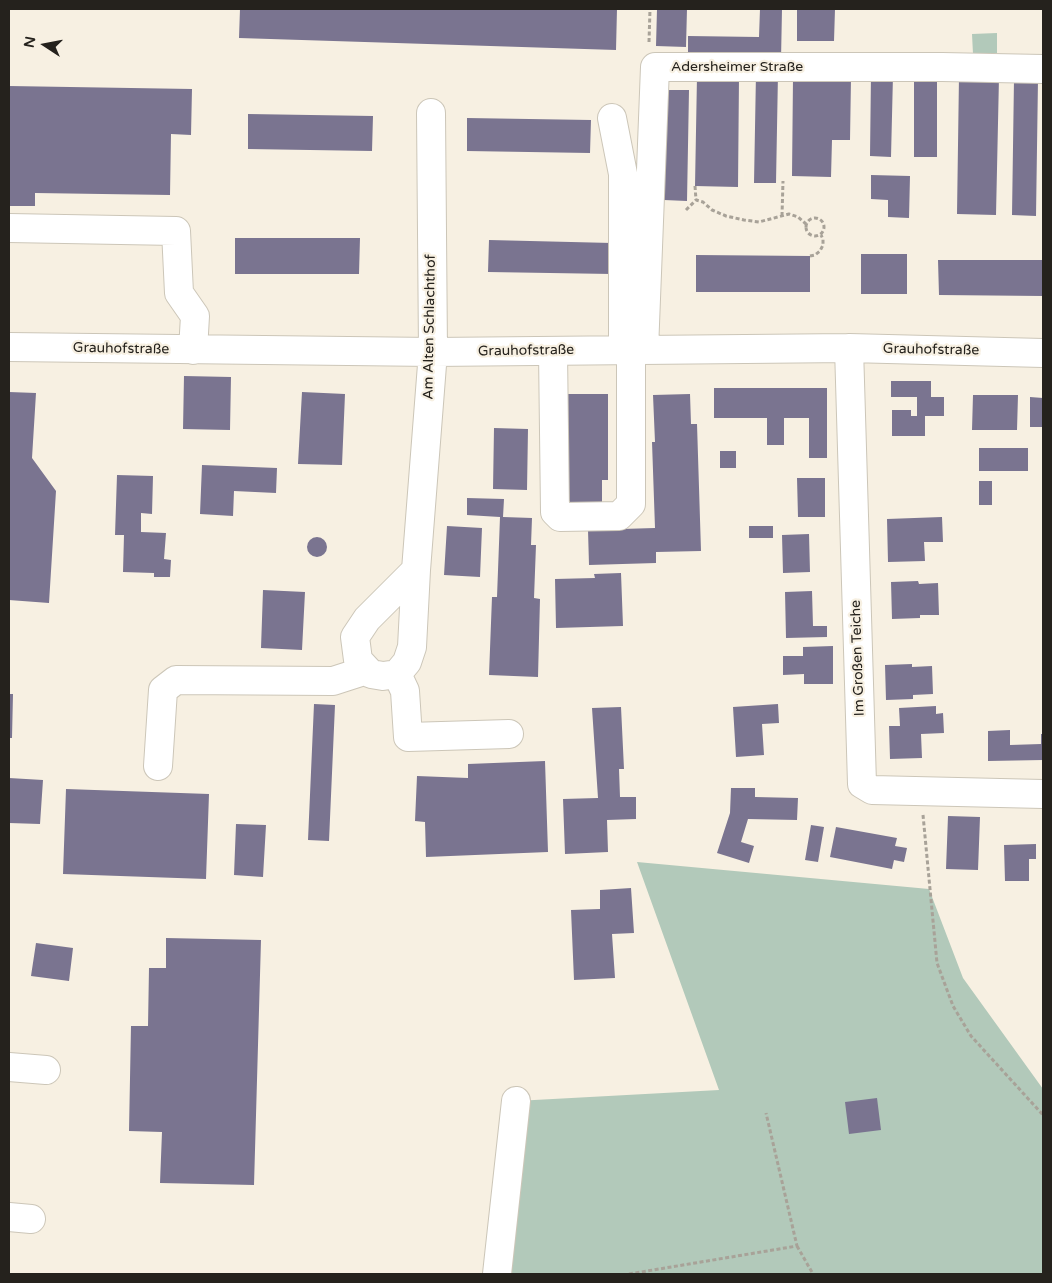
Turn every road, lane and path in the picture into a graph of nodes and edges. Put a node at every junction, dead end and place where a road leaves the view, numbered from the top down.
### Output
1 (650, 9) edge
2 (654, 67) junction
3 (1043, 69) edge
4 (431, 113) dead end
5 (612, 118) dead end
6 (783, 181) dead end
7 (696, 186) dead end
8 (696, 200) junction
9 (686, 210) dead end
10 (782, 216) junction
11 (806, 224) junction
12 (9, 228) edge
13 (820, 235) junction
14 (810, 256) dead end
15 (9, 347) edge
16 (849, 348) junction
17 (193, 350) junction
18 (553, 350) junction
19 (633, 350) junction
20 (433, 352) junction
21 (1043, 353) edge
22 (416, 570) junction
23 (367, 670) junction
24 (397, 674) junction
25 (509, 734) dead end
26 (158, 766) dead end
27 (921, 791) junction
28 (1043, 794) edge
29 (9, 1067) edge
30 (46, 1070) dead end
31 (516, 1101) dead end
32 (766, 1113) dead end
33 (1043, 1115) edge
34 (797, 1246) junction
35 (497, 1274) edge
36 (629, 1274) edge
37 (813, 1274) edge

1 - 2 path
2 - 3 street, Adersheimer Straße
2 - 19 street, Adersheimer Straße
4 - 20 street, Am Alten Schlachthof
5 - 19 street
6 - 10 path
7 - 8 path
8 - 9 path
8 - 10 path
10 - 11 path
11 - 13 path
11 - 13 path
12 - 17 street
13 - 14 path
15 - 17 street, Grauhofstraße
16 - 19 street, Grauhofstraße
16 - 21 street, Grauhofstraße
16 - 27 street, Im Großen Teiche
17 - 20 street, Grauhofstraße
18 - 19 street, Grauhofstraße
18 - 19 street
18 - 20 street, Grauhofstraße
20 - 22 street, Am Alten Schlachthof
22 - 23 street
22 - 24 street, Am Alten Schlachthof
23 - 24 street
23 - 26 street
24 - 25 street
27 - 28 street, Im Großen Teiche
27 - 33 path
29 - 30 street
31 - 35 street
32 - 34 path
34 - 36 path
34 - 37 path

